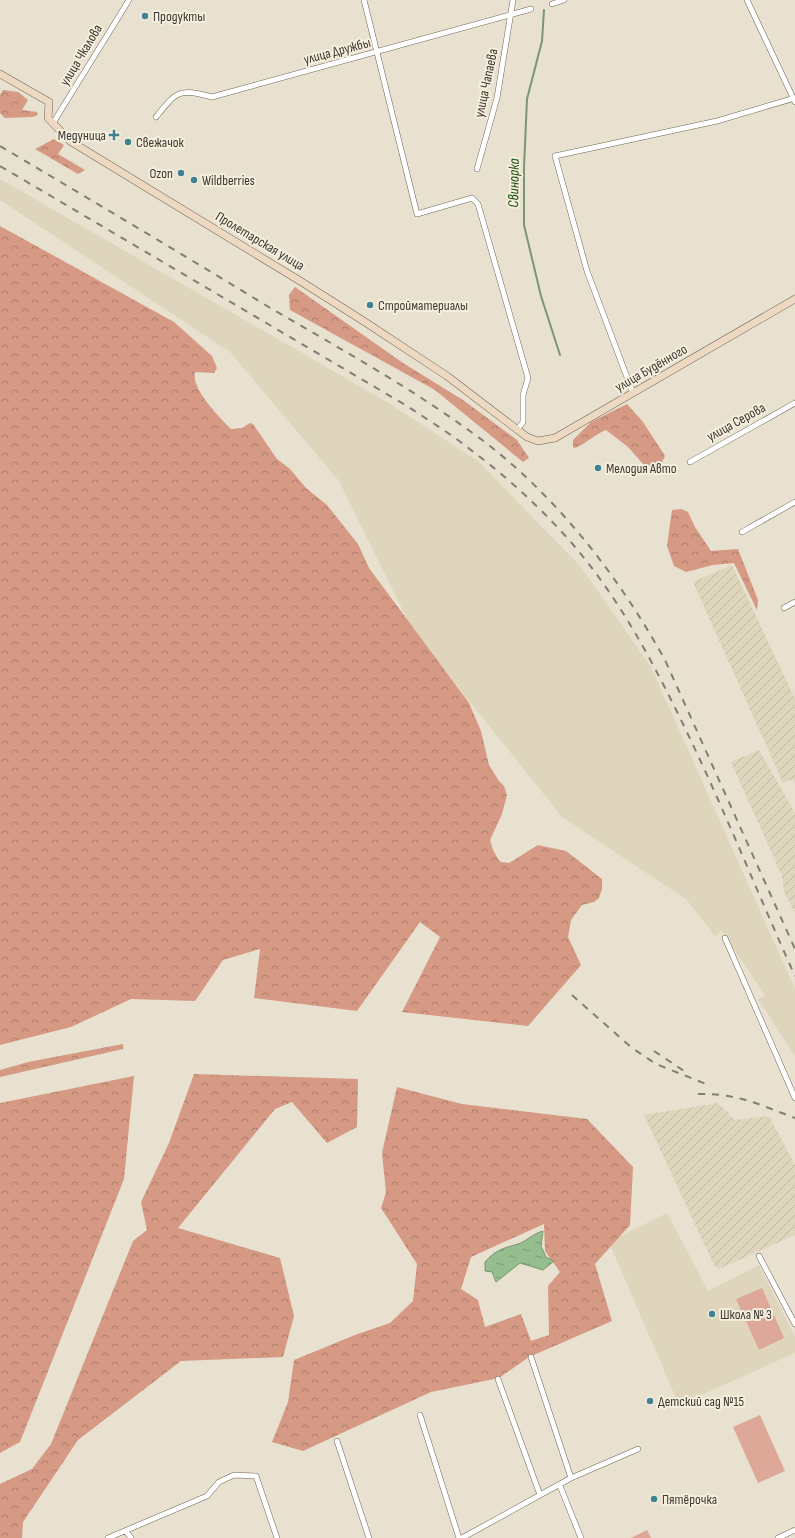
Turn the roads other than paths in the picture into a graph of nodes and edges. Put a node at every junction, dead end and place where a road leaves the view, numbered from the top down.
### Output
1 (128, 0) edge
2 (364, 0) edge
3 (513, 0) edge
4 (564, 0) edge
5 (747, 0) edge
6 (552, 4) dead end
7 (531, 9) dead end
8 (512, 14) junction
9 (377, 53) junction
10 (0, 74) edge
11 (794, 100) edge
12 (156, 117) dead end
13 (53, 123) junction
14 (477, 169) dead end
15 (795, 299) edge
16 (633, 393) junction
17 (795, 403) edge
18 (517, 430) junction
19 (690, 462) dead end
20 (795, 502) edge
21 (742, 532) dead end
22 (795, 602) edge
23 (784, 608) dead end
24 (725, 938) dead end
25 (795, 1098) edge
26 (759, 1256) dead end
27 (795, 1324) edge
28 (531, 1357) dead end
29 (498, 1379) dead end
30 (420, 1415) dead end
31 (337, 1441) dead end
32 (638, 1449) dead end
33 (571, 1478) junction
34 (560, 1486) junction
35 (540, 1495) junction
36 (795, 1530) edge
37 (126, 1532) junction
38 (108, 1538) edge
39 (130, 1538) edge
40 (277, 1538) edge
41 (369, 1538) edge
42 (460, 1538) edge
43 (581, 1538) edge
44 (778, 1538) edge

1 - 13 street, улица Чкалова
2 - 9 street
3 - 8 street, улица Чапаева
4 - 6 street
5 - 11 street
7 - 8 street, улица Дружбы
8 - 9 street, улица Дружбы
8 - 14 street, улица Чапаева
9 - 12 street, улица Дружбы
9 - 18 street
10 - 13 main road
11 - 16 street
13 - 18 main road, Пролетарская улица
15 - 16 main road, улица Будённого
16 - 18 main road, улица Будённого
17 - 19 street, улица Серова
20 - 21 street
22 - 23 street
24 - 25 street
26 - 27 street
28 - 33 street
29 - 35 street
30 - 42 street
31 - 41 street
32 - 33 street
33 - 34 street
34 - 35 street
34 - 43 street
35 - 42 street
36 - 44 street
37 - 38 street
37 - 39 street
37 - 40 street

